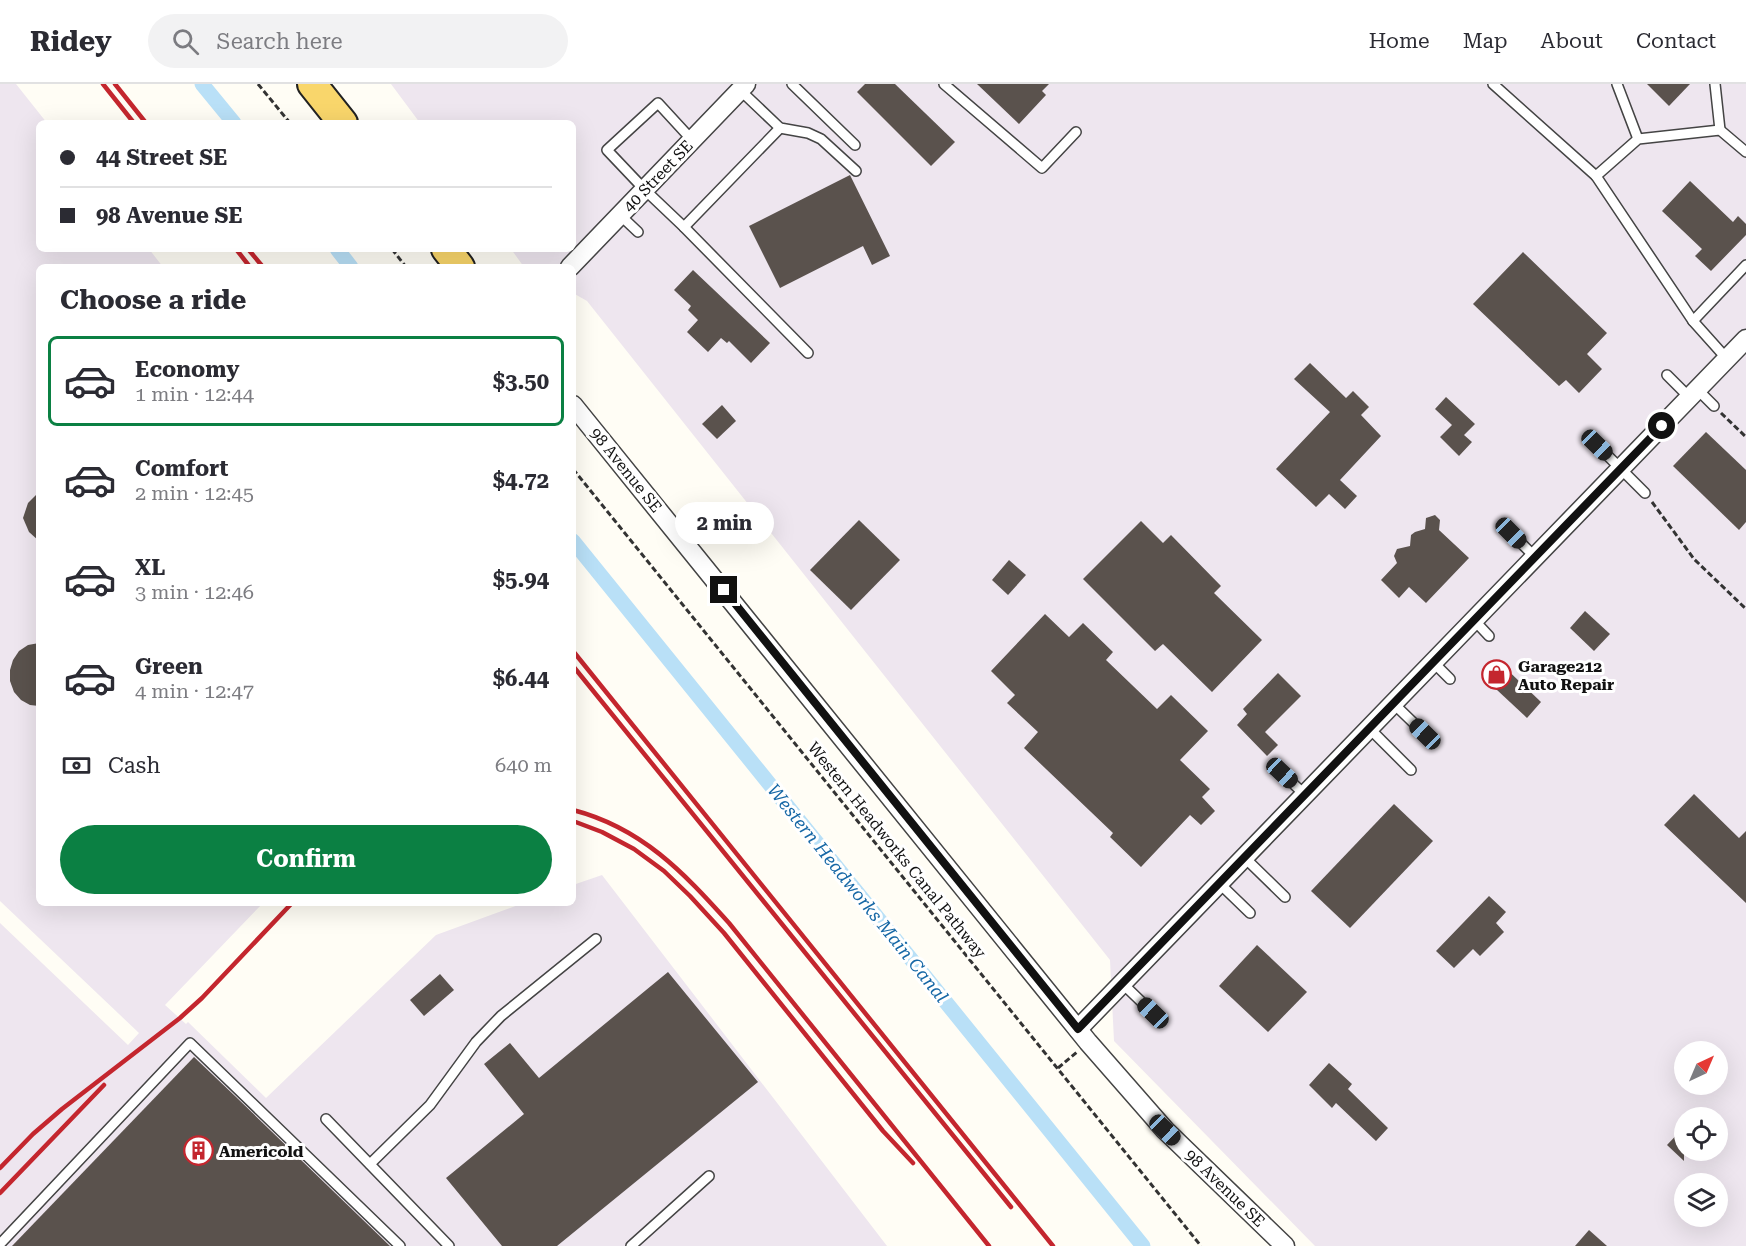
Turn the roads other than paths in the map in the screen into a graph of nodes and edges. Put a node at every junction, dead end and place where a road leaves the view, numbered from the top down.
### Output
1 (312, 84) edge
2 (792, 84) edge
3 (944, 84) edge
4 (1493, 84) edge
5 (1617, 84) edge
6 (1715, 84) edge
7 (740, 86) edge
8 (341, 120) edge
9 (780, 128) junction
10 (1719, 130) junction
11 (1076, 132) dead end
12 (1638, 139) junction
13 (692, 140) junction
14 (855, 145) dead end
15 (1746, 152) edge
16 (856, 171) dead end
17 (1596, 176) junction
18 (644, 189) junction
19 (620, 215) junction
20 (684, 227) junction
21 (638, 232) dead end
22 (448, 252) edge
23 (458, 264) edge
24 (573, 264) edge
25 (1746, 265) edge
26 (1693, 321) junction
27 (1746, 339) edge
28 (808, 353) dead end
29 (1727, 359) junction
30 (1667, 375) dead end
31 (1694, 394) junction
32 (1714, 406) road end
33 (576, 409) edge
34 (1597, 445) dead end
35 (1621, 469) junction
36 (1645, 493) road end
37 (1511, 533) dead end
38 (1535, 557) junction
39 (1474, 620) junction
40 (1490, 636) dead end
41 (1433, 662) junction
42 (1450, 679) dead end
43 (1393, 703) junction
44 (1369, 728) junction
45 (1425, 734) dead end
46 (1411, 770) dead end
47 (1282, 773) dead end
48 (1305, 795) junction
49 (1244, 857) junction
50 (1219, 883) junction
51 (1285, 897) dead end
52 (1250, 913) dead end
53 (596, 939) dead end
54 (1122, 983) junction
55 (1153, 1013) dead end
56 (1083, 1035) junction
57 (326, 1119) dead end
58 (370, 1164) junction
59 (709, 1176) dead end
60 (0, 1244) edge
61 (400, 1246) edge
62 (449, 1246) edge
63 (631, 1246) edge
64 (1285, 1246) edge

1 - 8 main road
2 - 14 lane
3 - 11 lane
4 - 17 lane
5 - 12 lane
6 - 10 lane
7 - 9 lane
7 - 13 street, 40 Street SE
9 - 16 lane
9 - 20 lane
10 - 12 lane
10 - 15 lane
12 - 17 lane
13 - 18 street, 40 Street SE
13 - 18 lane
17 - 26 lane
18 - 19 street, 40 Street SE
18 - 20 lane
19 - 21 lane
19 - 24 street, 40 Street SE
20 - 28 lane
22 - 23 main road
25 - 26 lane
26 - 29 lane
27 - 29 street
29 - 31 street
30 - 31 lane
31 - 32 lane
31 - 35 street
33 - 56 street, 98 Avenue SE
34 - 35 lane
35 - 36 lane
35 - 38 street
37 - 38 lane
38 - 39 street
39 - 40 lane
39 - 41 street
41 - 42 lane
41 - 43 street
43 - 44 street
43 - 45 lane
44 - 46 lane
44 - 48 street
47 - 48 lane
48 - 49 street
49 - 50 street
49 - 51 lane
50 - 52 lane
50 - 54 street
53 - 58 lane
54 - 55 lane
54 - 56 street
56 - 64 street, 98 Avenue SE
57 - 58 lane
58 - 62 lane
59 - 63 lane
60 - 61 lane

